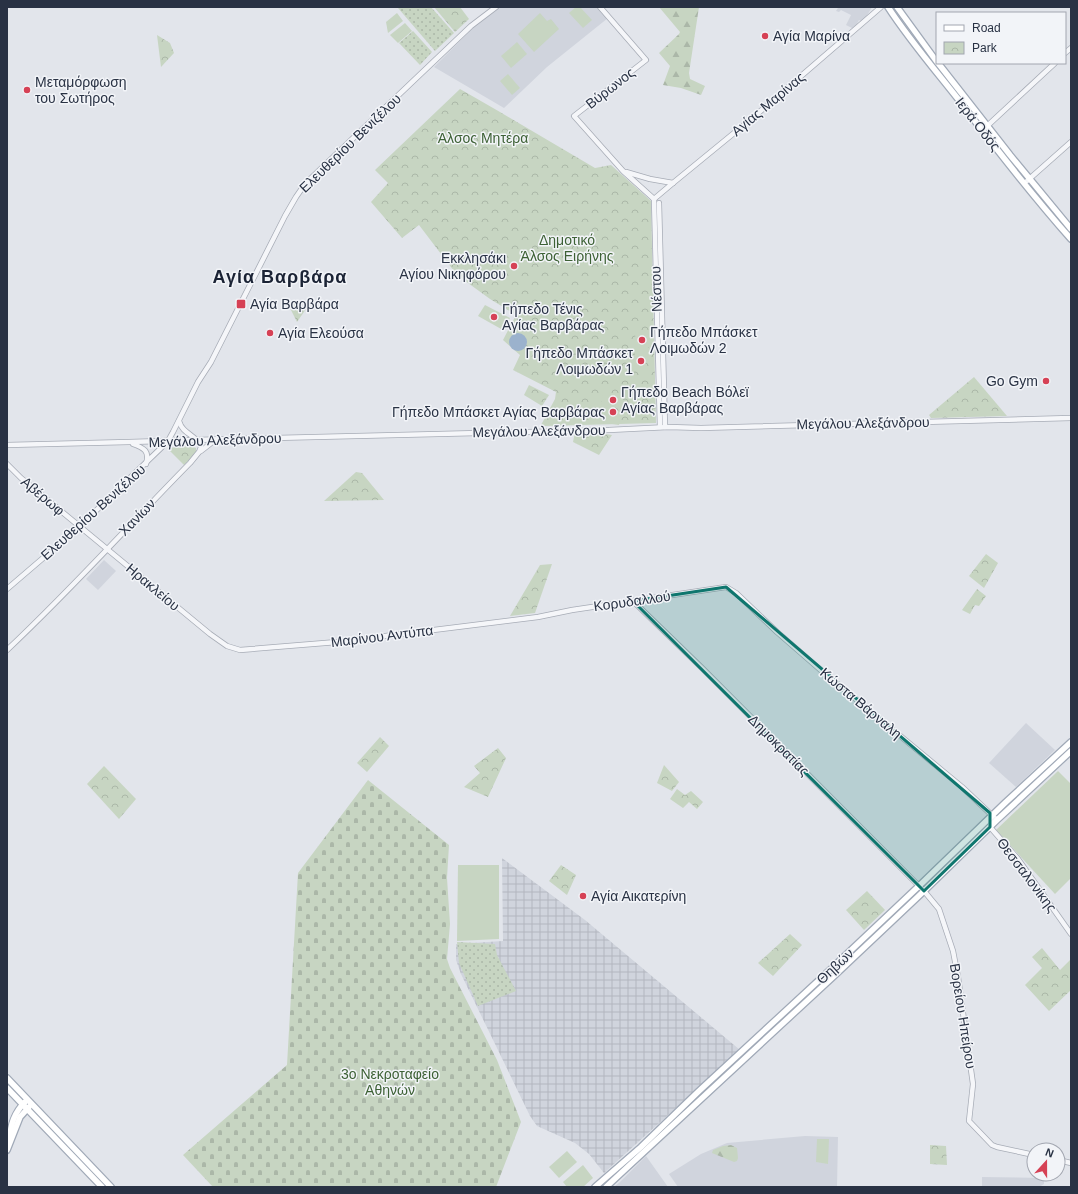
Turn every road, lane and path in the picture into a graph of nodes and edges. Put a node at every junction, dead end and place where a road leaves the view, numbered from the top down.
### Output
1 (496, 7) edge
2 (600, 7) edge
3 (881, 7) edge
4 (888, 7) edge
5 (897, 7) edge
6 (936, 59) edge
7 (940, 64) edge
8 (1054, 64) edge
9 (988, 126) junction
10 (982, 130) junction
11 (1071, 142) edge
12 (623, 171) junction
13 (1030, 178) junction
14 (673, 183) junction
15 (1025, 183) junction
16 (654, 199) junction
17 (659, 203) dead end
18 (1071, 228) edge
19 (1071, 239) edge
20 (1071, 418) edge
21 (179, 421) junction
22 (663, 427) junction
23 (217, 439) junction
24 (197, 440) junction
25 (168, 441) junction
26 (130, 442) junction
27 (7, 444) edge
28 (199, 452) junction
29 (7, 464) edge
30 (146, 464) junction
31 (80, 526) junction
32 (107, 549) junction
33 (726, 587) joint
34 (7, 589) edge
35 (633, 600) junction
36 (538, 617) joint
37 (227, 646) joint
38 (7, 650) edge
39 (1071, 742) edge
40 (1071, 751) edge
41 (992, 815) junction
42 (997, 820) junction
43 (990, 826) junction
44 (919, 886) junction
45 (924, 891) junction
46 (1071, 934) edge
47 (7, 1078) edge
48 (7, 1088) edge
49 (30, 1102) junction
50 (25, 1107) junction
51 (7, 1150) edge
52 (1026, 1153) edge
53 (102, 1187) edge
54 (111, 1187) edge
55 (595, 1187) edge
56 (606, 1187) edge

1 - 21 street, Ελευθερίου Βενιζέλου
2 - 12 street, Βύρωνος
3 - 14 street, Αγίας Μαρίνας
4 - 10 main road, Ιερά Οδός
5 - 6 main road, Ιερά Οδός
7 - 9 main road, Ιερά Οδός
8 - 9 street
9 - 10 street
9 - 13 main road, Ιερά Οδός
10 - 15 main road, Ιερά Οδός
11 - 13 street
12 - 14 street
12 - 16 street
13 - 15 street
13 - 18 main road, Ιερά Οδός
14 - 16 street, Αγίας Μαρίνας
15 - 19 main road, Ιερά Οδός
16 - 22 street, Νέστου
17 - 22 street, Νέστου
20 - 22 street, Μεγάλου Αλεξάνδρου
21 - 24 street
21 - 25 street, Ελευθερίου Βενιζέλου
22 - 23 street, Μεγάλου Αλεξάνδρου
23 - 24 street, Μεγάλου Αλεξάνδρου
23 - 28 street, Χανίων
24 - 25 street, Μεγάλου Αλεξάνδρου
24 - 28 street
25 - 26 street, Μεγάλου Αλεξάνδρου
25 - 30 street, Ελευθερίου Βενιζέλου
26 - 27 street, Μεγάλου Αλεξάνδρου
26 - 30 street
28 - 32 street, Χανίων
29 - 31 street, Αβέρωφ
30 - 31 street, Ελευθερίου Βενιζέλου
31 - 32 street, Ηρακλείου
31 - 34 street, Ελευθερίου Βενιζέλου
32 - 37 street, Ηρακλείου
32 - 38 street, Χανίων
33 - 35 street, Κορυδαλλού
33 - 41 street, Κώστα Βάρναλη
35 - 36 street, Κορυδαλλού
35 - 44 street, Δημοκρατίας
36 - 37 street, Μαρίνου Αντύπα
39 - 41 main road, Θηβών
40 - 42 main road, Θηβών
41 - 42 street, Κώστα Βάρναλη
41 - 43 street, Θεσσαλονίκης
41 - 44 main road, Θηβών
42 - 43 main road, Θηβών
43 - 45 main road, Θηβών
43 - 46 street, Θεσσαλονίκης
44 - 45 street, Δημοκρατίας
44 - 55 main road, Θηβών
45 - 52 street, Βορείου Ηπείρου
45 - 56 main road, Θηβών
47 - 49 main road
48 - 50 main road
49 - 50 main road
49 - 54 main road
50 - 51 main road
50 - 53 main road

